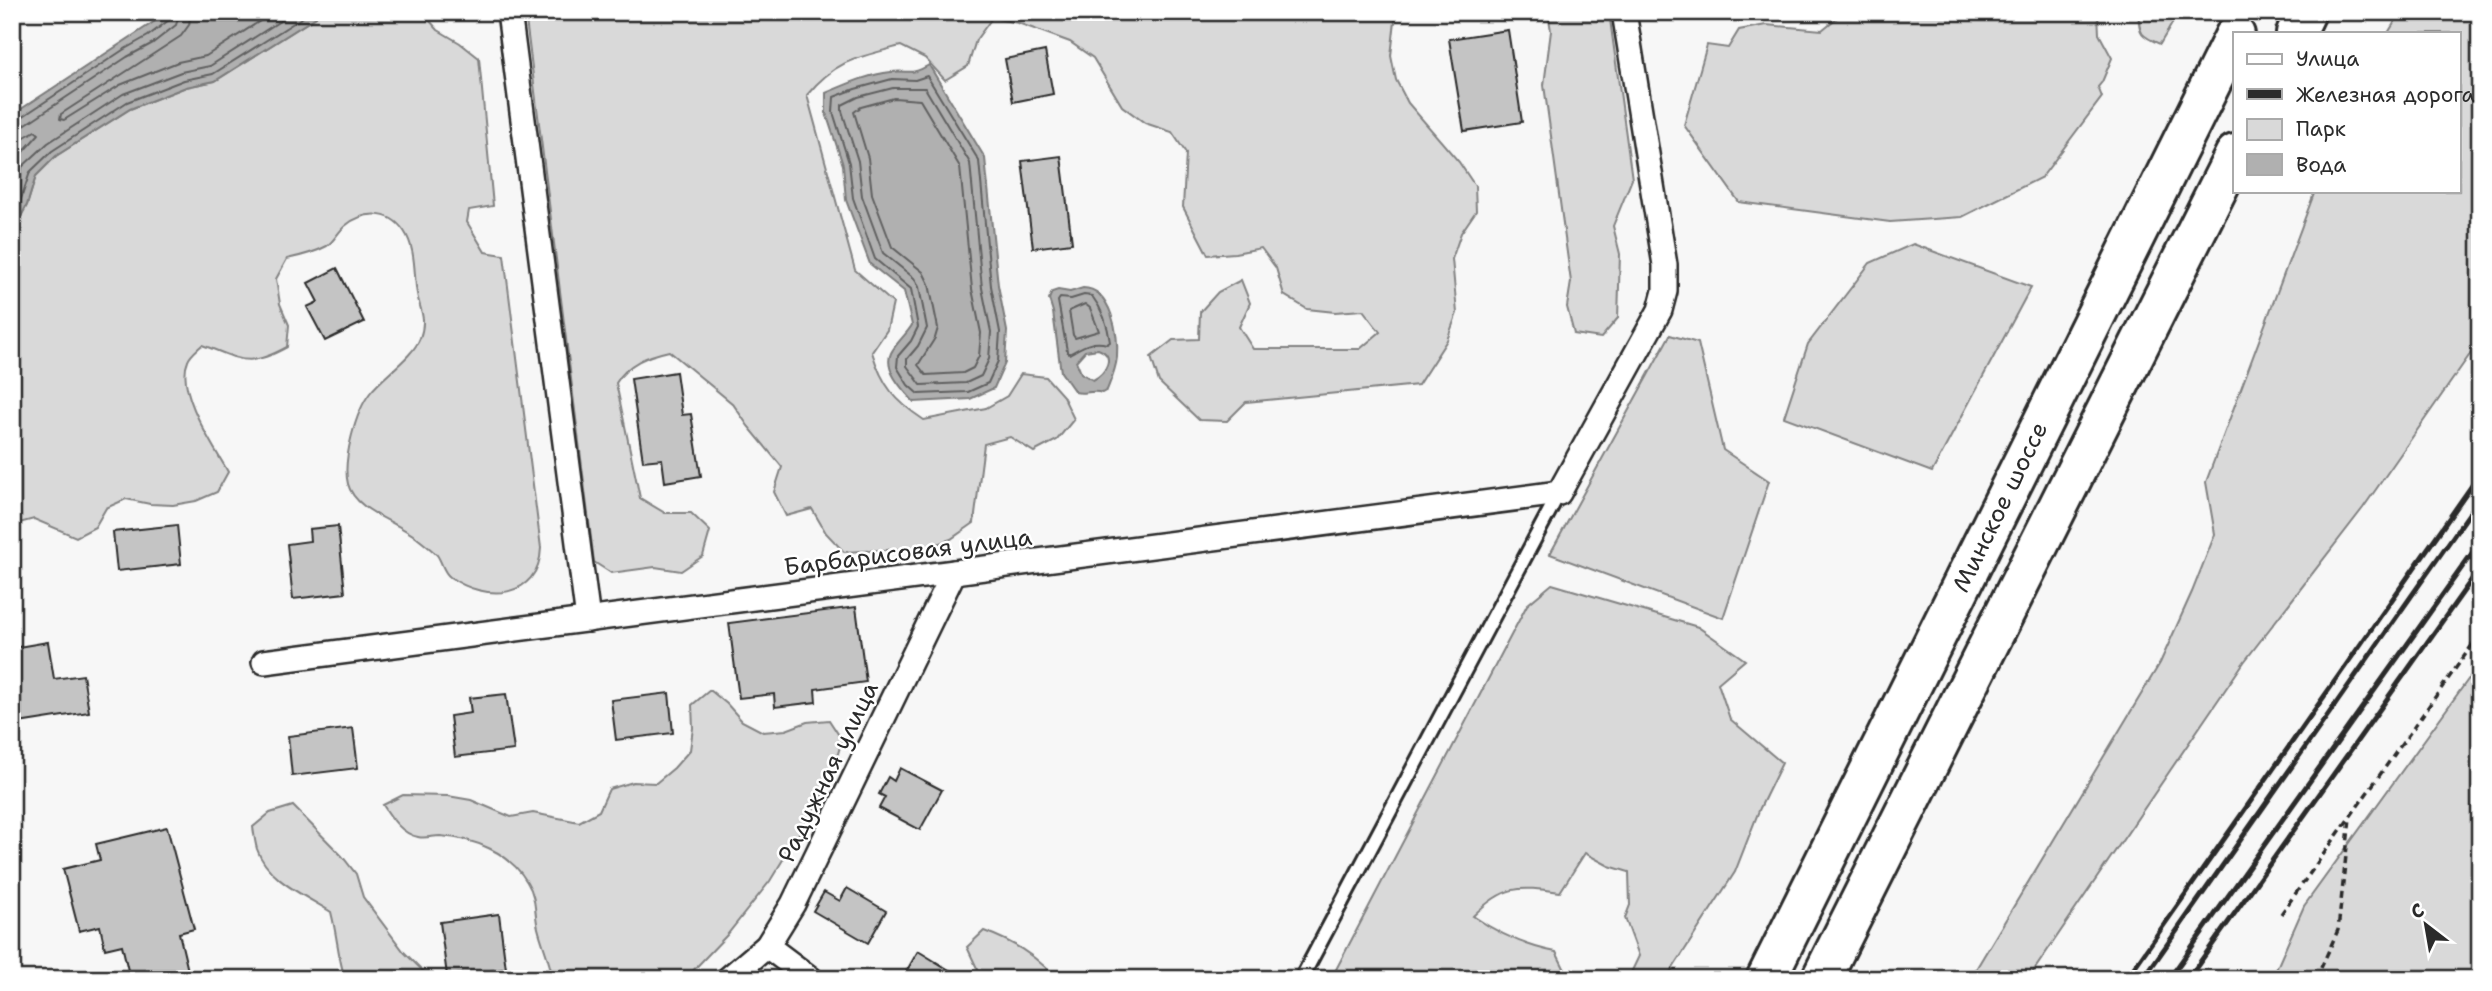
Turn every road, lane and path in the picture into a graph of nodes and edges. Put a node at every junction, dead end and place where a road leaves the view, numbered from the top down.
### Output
1 (509, 12) edge
2 (1625, 12) edge
3 (2306, 12) edge
4 (2296, 32) edge
5 (2233, 36) edge
6 (2233, 158) edge
7 (1559, 493) junction
8 (954, 572) junction
9 (587, 620) junction
10 (2480, 634) edge
11 (264, 662) dead end
12 (2350, 817) junction
13 (2281, 914) dead end
14 (767, 946) junction
15 (728, 979) edge
16 (811, 979) edge
17 (1301, 979) edge
18 (1766, 979) edge
19 (1821, 979) edge
20 (2316, 979) edge

1 - 9 street
2 - 7 street
3 - 4 highway
5 - 18 highway, Минское шоссе
6 - 19 highway
7 - 8 street, Барбарисовая улица
7 - 17 lane
8 - 9 street, Барбарисовая улица
8 - 14 street, Радужная улица
9 - 11 street, Барбарисовая улица
10 - 12 path
12 - 13 path
12 - 20 path
14 - 15 street, Радужная улица
14 - 16 street

